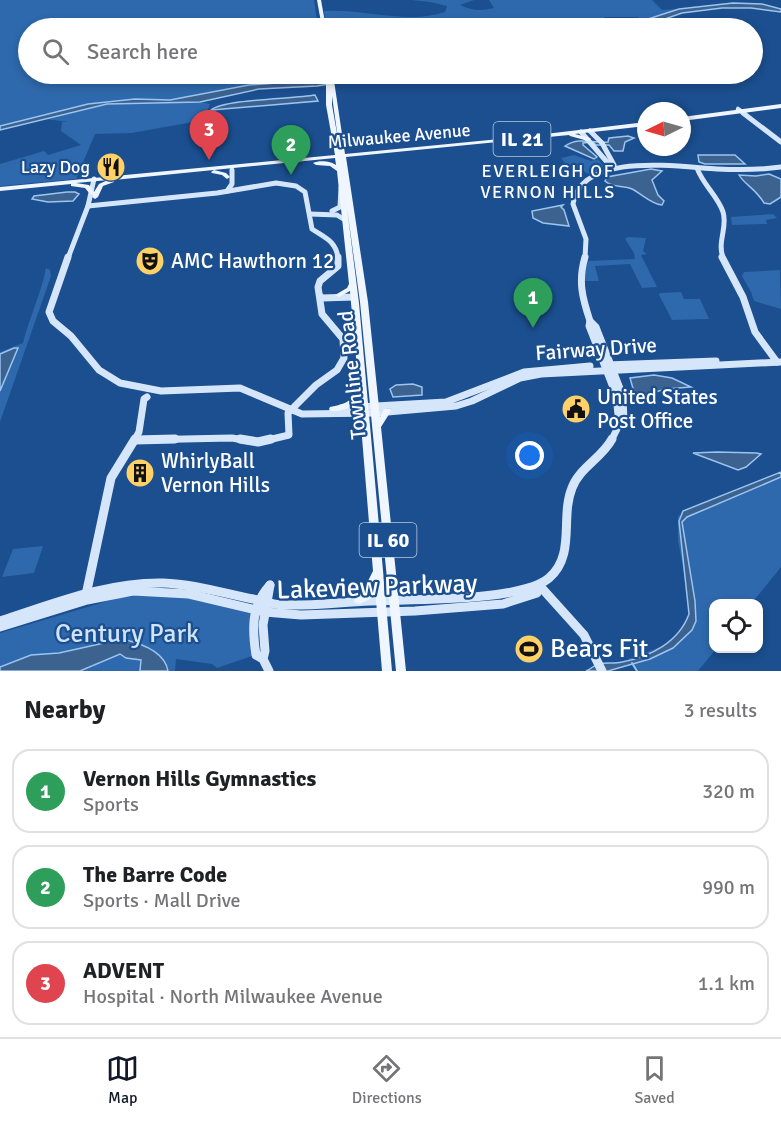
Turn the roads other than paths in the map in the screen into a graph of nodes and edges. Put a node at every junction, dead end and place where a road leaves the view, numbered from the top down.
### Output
1 (317, 0) edge
2 (320, 18) edge
3 (332, 84) edge
4 (332, 87) junction
5 (329, 99) junction
6 (781, 106) edge
7 (744, 111) junction
8 (322, 118) dead end
9 (691, 119) edge
10 (332, 121) junction
11 (637, 126) edge
12 (637, 127) edge
13 (587, 135) junction
14 (781, 141) edge
15 (342, 157) junction
16 (320, 158) junction
17 (232, 162) dead end
18 (266, 164) junction
19 (287, 165) junction
20 (781, 167) edge
21 (697, 168) junction
22 (616, 169) junction
23 (340, 170) junction
24 (228, 171) junction
25 (130, 178) junction
26 (97, 179) junction
27 (232, 184) junction
28 (57, 185) junction
29 (20, 187) junction
30 (341, 187) junction
31 (243, 188) junction
32 (0, 189) edge
33 (225, 192) junction
34 (93, 195) junction
35 (88, 207) junction
36 (332, 211) junction
37 (310, 214) junction
38 (344, 215) junction
39 (353, 284) junction
40 (339, 295) junction
41 (320, 296) junction
42 (354, 296) junction
43 (779, 362) edge
44 (609, 368) junction
45 (361, 390) junction
46 (148, 393) junction
47 (295, 409) junction
48 (333, 409) junction
49 (363, 410) junction
50 (375, 410) junction
51 (387, 411) junction
52 (378, 433) junction
53 (135, 440) junction
54 (377, 572) junction
55 (539, 585) junction
56 (86, 597) junction
57 (359, 600) junction
58 (380, 605) junction
59 (395, 605) junction
60 (262, 606) junction
61 (0, 621) edge
62 (0, 627) edge
63 (269, 671) edge
64 (387, 671) edge
65 (401, 671) edge
66 (602, 671) edge

1 - 2 main road
3 - 4 main road, Townline Road / IL 60
4 - 5 main road, Townline Road / IL 60
4 - 15 main road, Townline Road / IL 60
5 - 8 main road
5 - 10 main road, Townline Road / IL 60
6 - 7 main road
7 - 9 main road
7 - 14 street
10 - 15 main road, Townline Road / IL 60
10 - 16 main road
11 - 13 main road, Milwaukee Avenue / IL 21
12 - 13 main road, Milwaukee Avenue / IL 21
13 - 15 main road, Milwaukee Avenue / IL 21
13 - 15 main road, Milwaukee Avenue / IL 21
13 - 22 street
13 - 22 street
15 - 16 main road, Milwaukee Avenue / IL 21
15 - 19 main road, Milwaukee Avenue / IL 21
15 - 23 main road, Townline Road / IL 60
15 - 50 main road, Townline Road / IL 60
16 - 18 main road, Milwaukee Avenue / IL 21
17 - 18 main road
18 - 24 main road, Milwaukee Avenue / IL 21
19 - 23 main road
19 - 24 main road, Milwaukee Avenue / IL 21
20 - 21 street, Lakeview Parkway
21 - 22 street, Lakeview Parkway
21 - 43 street
22 - 44 street, Lakeview Parkway
23 - 30 main road, Townline Road / IL 60
24 - 25 main road
24 - 25 main road, IL 21
24 - 27 street
24 - 33 street
25 - 26 main road
25 - 34 main road
26 - 28 main road
26 - 29 main road
26 - 34 street
27 - 31 street
27 - 33 street
28 - 29 main road
28 - 34 main road
29 - 32 main road
30 - 36 street
30 - 38 main road, Townline Road / IL 60
31 - 33 street
31 - 37 street
33 - 35 street
34 - 35 street
35 - 46 street
36 - 37 street
36 - 38 street
37 - 38 street
37 - 41 street
38 - 39 main road, Townline Road / IL 60
39 - 40 main road
39 - 42 main road, Townline Road / IL 60
40 - 41 street
40 - 42 street
41 - 42 street
41 - 47 street
42 - 45 main road, Townline Road / IL 60
43 - 44 street, Fairway Drive
44 - 50 street, Fairway Drive
44 - 51 street, Fairway Drive
44 - 55 street, Lakeview Parkway
45 - 48 main road
45 - 49 main road, Townline Road / IL 60
46 - 47 street
46 - 53 street
47 - 48 street
47 - 49 street
47 - 53 street
48 - 49 street
49 - 50 street
49 - 54 main road, Townline Road / IL 60
50 - 51 street, Fairway Drive
50 - 52 main road, Townline Road / IL 60
51 - 52 main road
52 - 59 main road, Townline Road / IL 60
53 - 56 street
54 - 57 main road
54 - 58 main road, Townline Road / IL 60
55 - 59 street, Lakeview Parkway
55 - 66 street
56 - 60 street, Lakeview Parkway
56 - 61 street, Lakeview Parkway
56 - 62 street, Lakeview Parkway
57 - 58 street, Lakeview Parkway
57 - 60 street, Lakeview Parkway
58 - 59 street, Lakeview Parkway
58 - 60 street, Lakeview Parkway
58 - 64 main road, Townline Road / IL 60
59 - 65 main road, Townline Road / IL 60
60 - 63 street

